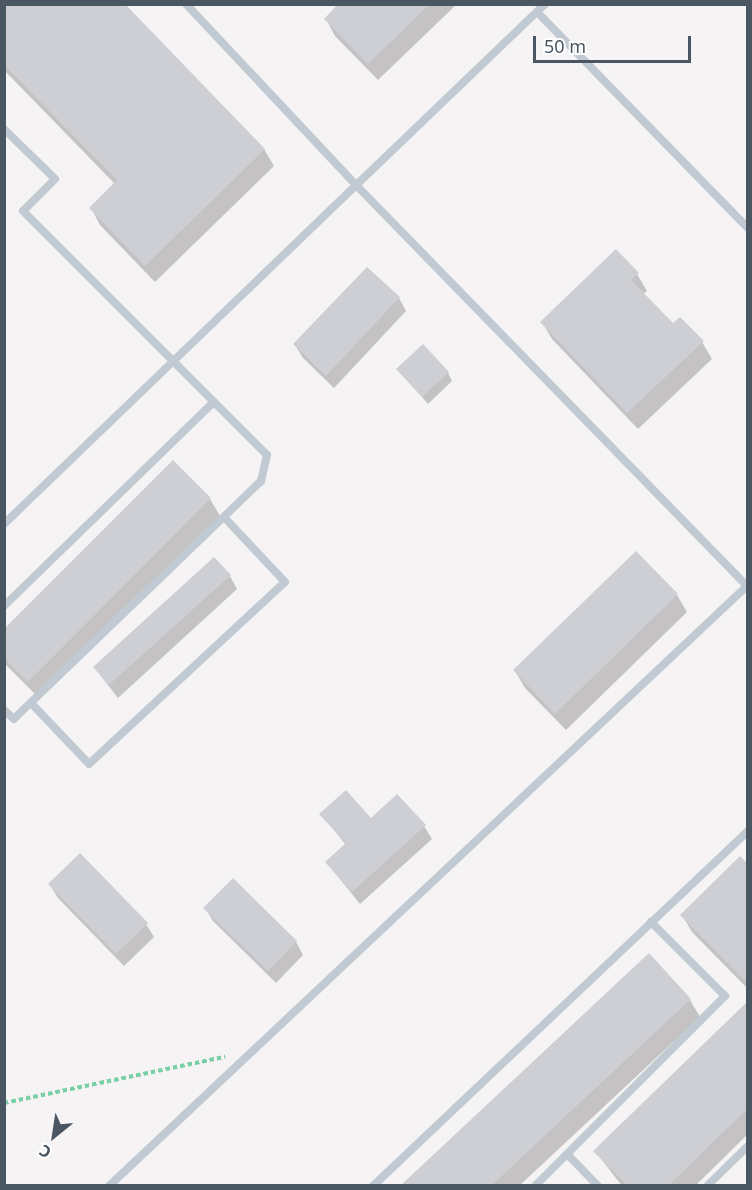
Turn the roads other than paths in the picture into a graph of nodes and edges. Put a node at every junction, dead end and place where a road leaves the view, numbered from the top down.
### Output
1 (186, 4) edge
2 (545, 4) edge
3 (537, 12) junction
4 (4, 129) edge
5 (356, 185) junction
6 (747, 228) edge
7 (173, 361) junction
8 (214, 402) junction
9 (224, 517) junction
10 (4, 524) edge
11 (747, 585) edge
12 (4, 606) edge
13 (31, 703) junction
14 (4, 710) edge
15 (747, 832) edge
16 (651, 922) junction
17 (747, 1146) edge
18 (567, 1154) junction
19 (109, 1185) edge
20 (373, 1185) edge
21 (535, 1185) edge
22 (598, 1185) edge
23 (707, 1185) edge

1 - 5 lane
2 - 3 lane
3 - 5 lane
3 - 6 lane
4 - 7 lane
5 - 7 lane
5 - 11 lane
7 - 8 lane
7 - 10 lane
8 - 9 lane
8 - 12 lane
9 - 13 lane
9 - 13 lane
11 - 19 lane
13 - 14 lane
15 - 16 lane
16 - 18 lane
16 - 20 lane
17 - 23 lane
18 - 21 lane
18 - 22 lane

